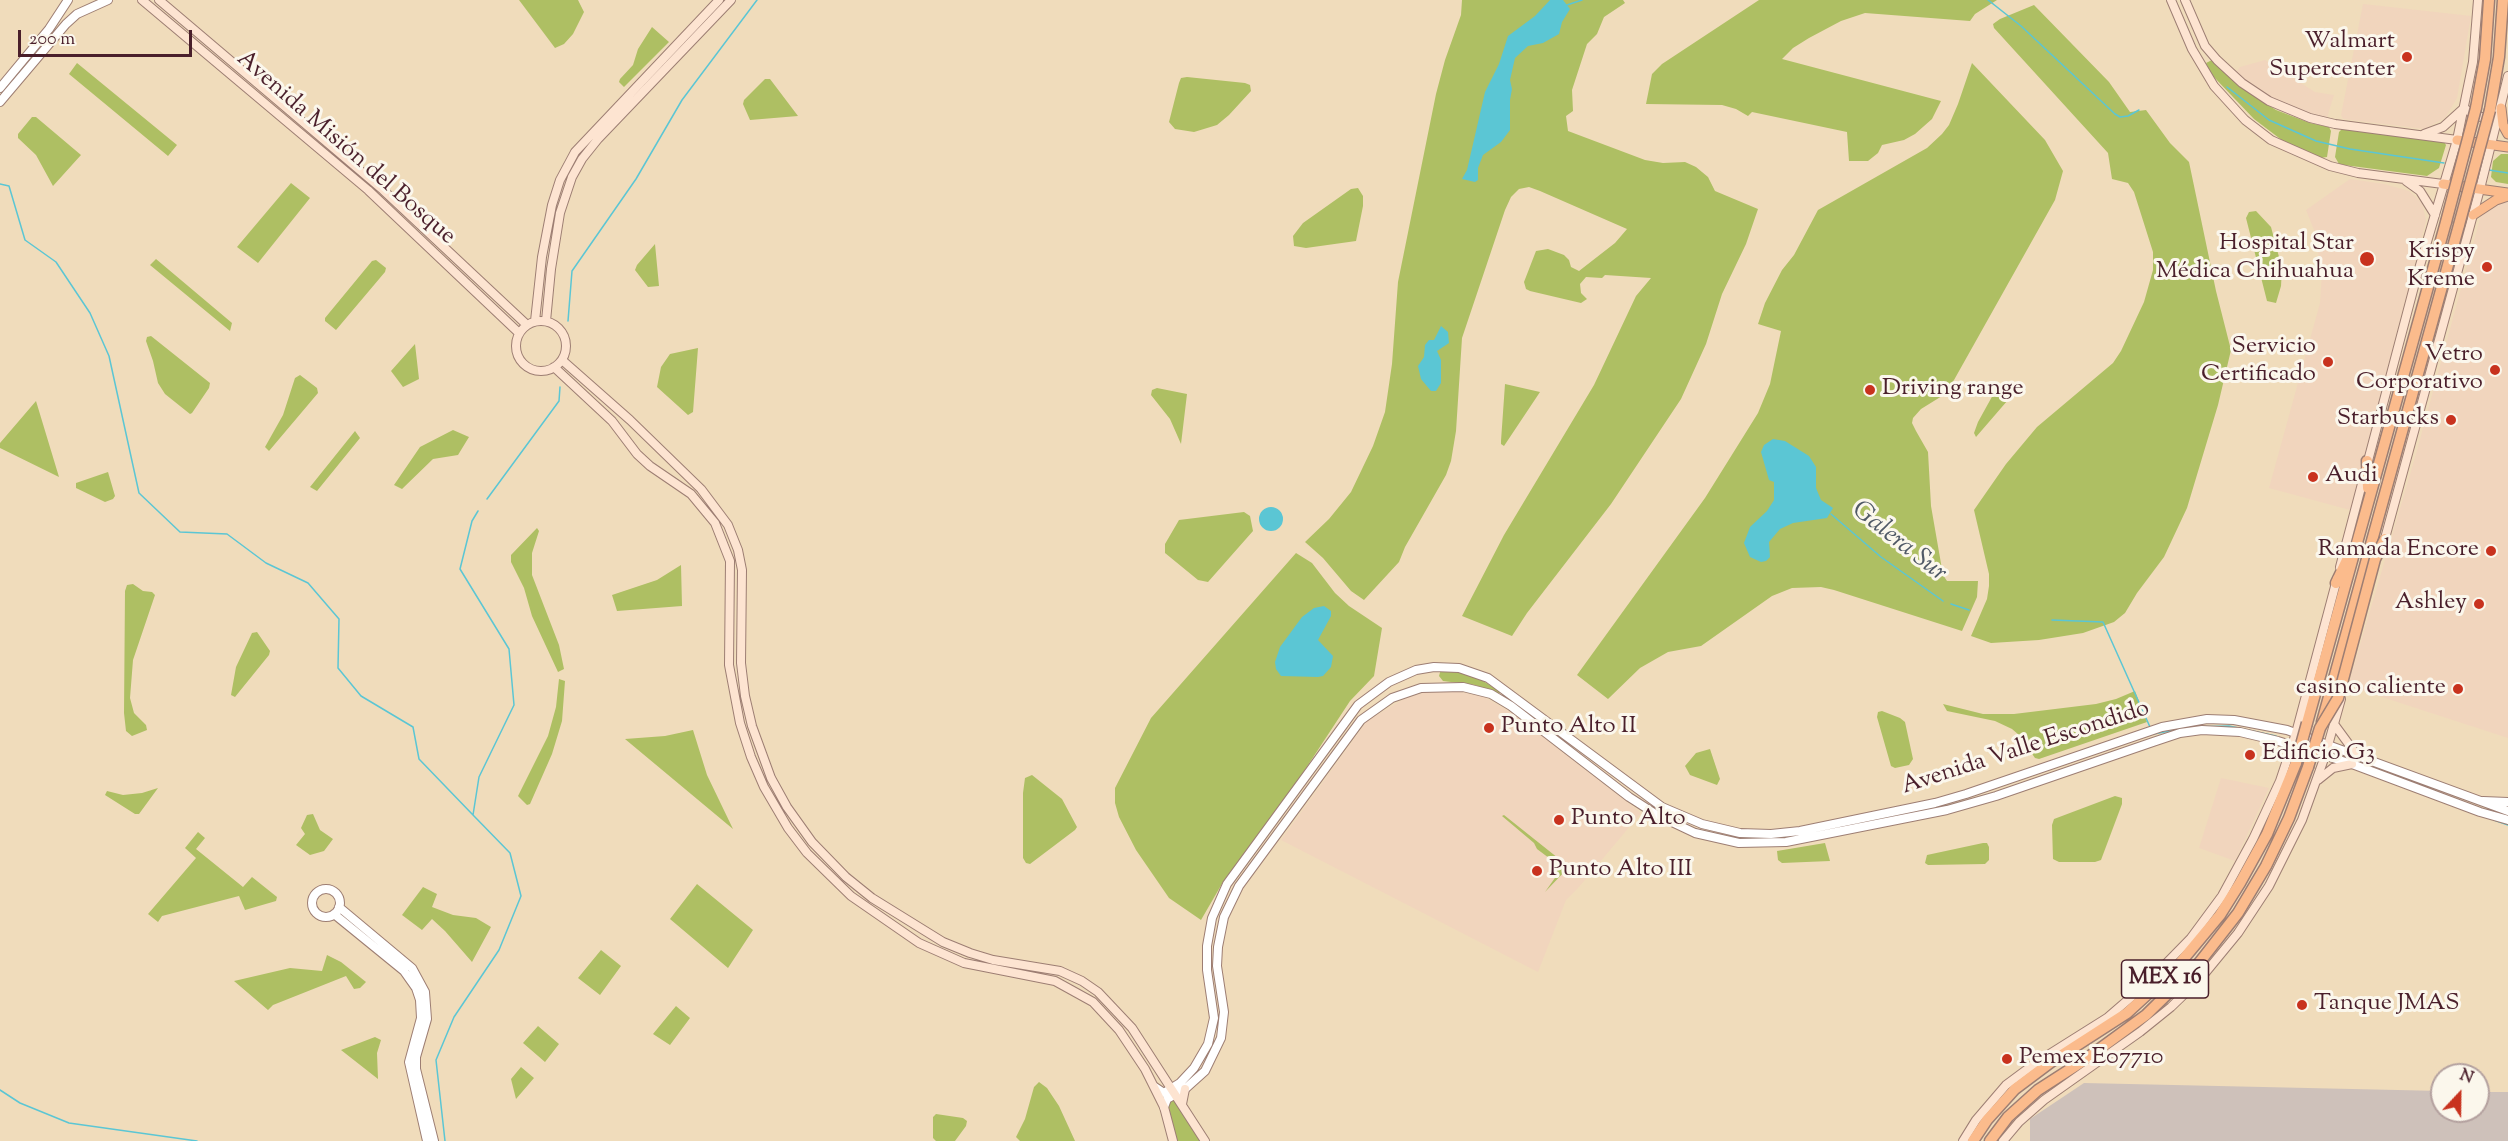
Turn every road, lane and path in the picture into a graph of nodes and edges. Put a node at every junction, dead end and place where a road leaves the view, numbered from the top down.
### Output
1 (68, 0) edge
2 (108, 0) edge
3 (142, 0) edge
4 (159, 0) edge
5 (719, 0) edge
6 (731, 0) edge
7 (2171, 0) edge
8 (2186, 0) edge
9 (2478, 0) edge
10 (2489, 0) edge
11 (2502, 0) edge
12 (682, 45) junction
13 (2508, 76) edge
14 (0, 88) edge
15 (0, 102) edge
16 (2464, 108) junction
17 (2496, 112) junction
18 (2508, 134) edge
19 (2421, 135) junction
20 (2457, 140) junction
21 (2492, 144) junction
22 (2508, 147) edge
23 (2403, 179) junction
24 (2443, 184) junction
25 (2480, 189) junction
26 (2508, 194) edge
27 (2435, 215) junction
28 (2473, 215) junction
29 (2426, 247) junction
30 (2460, 261) junction
31 (546, 321) junction
32 (531, 323) junction
33 (519, 333) junction
34 (562, 360) junction
35 (554, 368) junction
36 (600, 409) junction
37 (630, 420) junction
38 (2367, 461) junction
39 (2389, 478) junction
40 (2369, 499) junction
41 (2360, 533) junction
42 (2385, 538) junction
43 (2336, 583) junction
44 (2334, 724) junction
45 (2320, 728) junction
46 (1552, 732) junction
47 (2296, 733) junction
48 (2328, 744) junction
49 (2292, 746) junction
50 (2356, 754) junction
51 (2325, 756) junction
52 (2352, 764) junction
53 (2316, 782) junction
54 (2477, 801) junction
55 (2508, 802) edge
56 (2508, 811) edge
57 (2508, 820) edge
58 (339, 907) junction
59 (334, 914) junction
60 (876, 915) junction
61 (899, 917) junction
62 (2221, 945) junction
63 (412, 1062) junction
64 (1165, 1079) junction
65 (1184, 1079) junction
66 (1155, 1087) junction
67 (1185, 1089) junction
68 (1174, 1091) junction
69 (1182, 1105) junction
70 (1164, 1107) junction
71 (427, 1141) edge
72 (434, 1141) edge
73 (1173, 1141) edge
74 (1205, 1141) edge
75 (1963, 1141) edge
76 (1973, 1141) edge
77 (1990, 1141) edge
78 (2003, 1141) edge

1 - 14 street
2 - 15 street
3 - 33 main road, Avenida Misión del Bosque
4 - 32 main road, Avenida Misión del Bosque
5 - 12 main road
6 - 12 main road
7 - 23 main road
8 - 19 main road
9 - 16 main road
10 - 40 highway, MEX 16, bridge
11 - 17 highway, MEX 16
12 - 31 main road
12 - 32 main road
13 - 17 main road
16 - 17 main road
16 - 19 main road
16 - 20 main road
17 - 18 main road
17 - 21 main road
17 - 39 highway, MEX 16, bridge
19 - 20 main road
20 - 21 main road
20 - 24 main road
21 - 22 main road
21 - 25 main road
23 - 24 main road
23 - 27 main road
24 - 25 main road
24 - 27 main road
25 - 26 main road
25 - 28 main road
26 - 28 main road
27 - 29 main road
28 - 30 main road
29 - 30 main road
29 - 38 main road
30 - 42 main road
31 - 32 main road
31 - 34 main road
32 - 33 main road
33 - 35 main road
34 - 35 main road
34 - 37 main road
35 - 36 main road
36 - 37 main road
36 - 60 main road
37 - 61 main road
38 - 40 highway
38 - 43 main road
39 - 44 highway
39 - 45 highway, MEX 16
40 - 41 highway, MEX 16
41 - 43 highway
41 - 76 highway, MEX 16, bridge
42 - 44 main road
42 - 45 highway, bridge
43 - 47 main road
44 - 48 main road
44 - 50 main road
45 - 62 highway, MEX 16, bridge
46 - 47 street, Avenida Valle Escondido
46 - 49 street, Avenida Valle Escondido
46 - 65 street, Avenida Valle Escondido
46 - 67 street, Avenida Valle Escondido
47 - 48 street, Avenida Valle Escondido
47 - 49 main road
48 - 50 street, Avenida Valle Escondido
48 - 51 main road
49 - 51 street, Avenida Valle Escondido
49 - 75 main road
50 - 54 street, Avenida Valle Escondido
51 - 52 street, Avenida Valle Escondido
51 - 53 main road
52 - 53 main road
52 - 57 street, Avenida Valle Escondido
53 - 62 main road
54 - 55 street
54 - 56 street, Avenida Valle Escondido
58 - 59 street
58 - 59 street
58 - 63 street
59 - 63 street
60 - 61 main road
60 - 66 main road
61 - 64 main road
62 - 77 highway, MEX 16
62 - 78 main road
63 - 71 street
63 - 72 street
64 - 65 street
64 - 68 main road
65 - 68 street, Avenida Valle Escondido
66 - 68 street
66 - 70 main road
67 - 68 street, Avenida Valle Escondido
67 - 69 main road
68 - 69 main road
68 - 70 street, Avenida Valle Escondido
69 - 74 main road
70 - 73 main road

